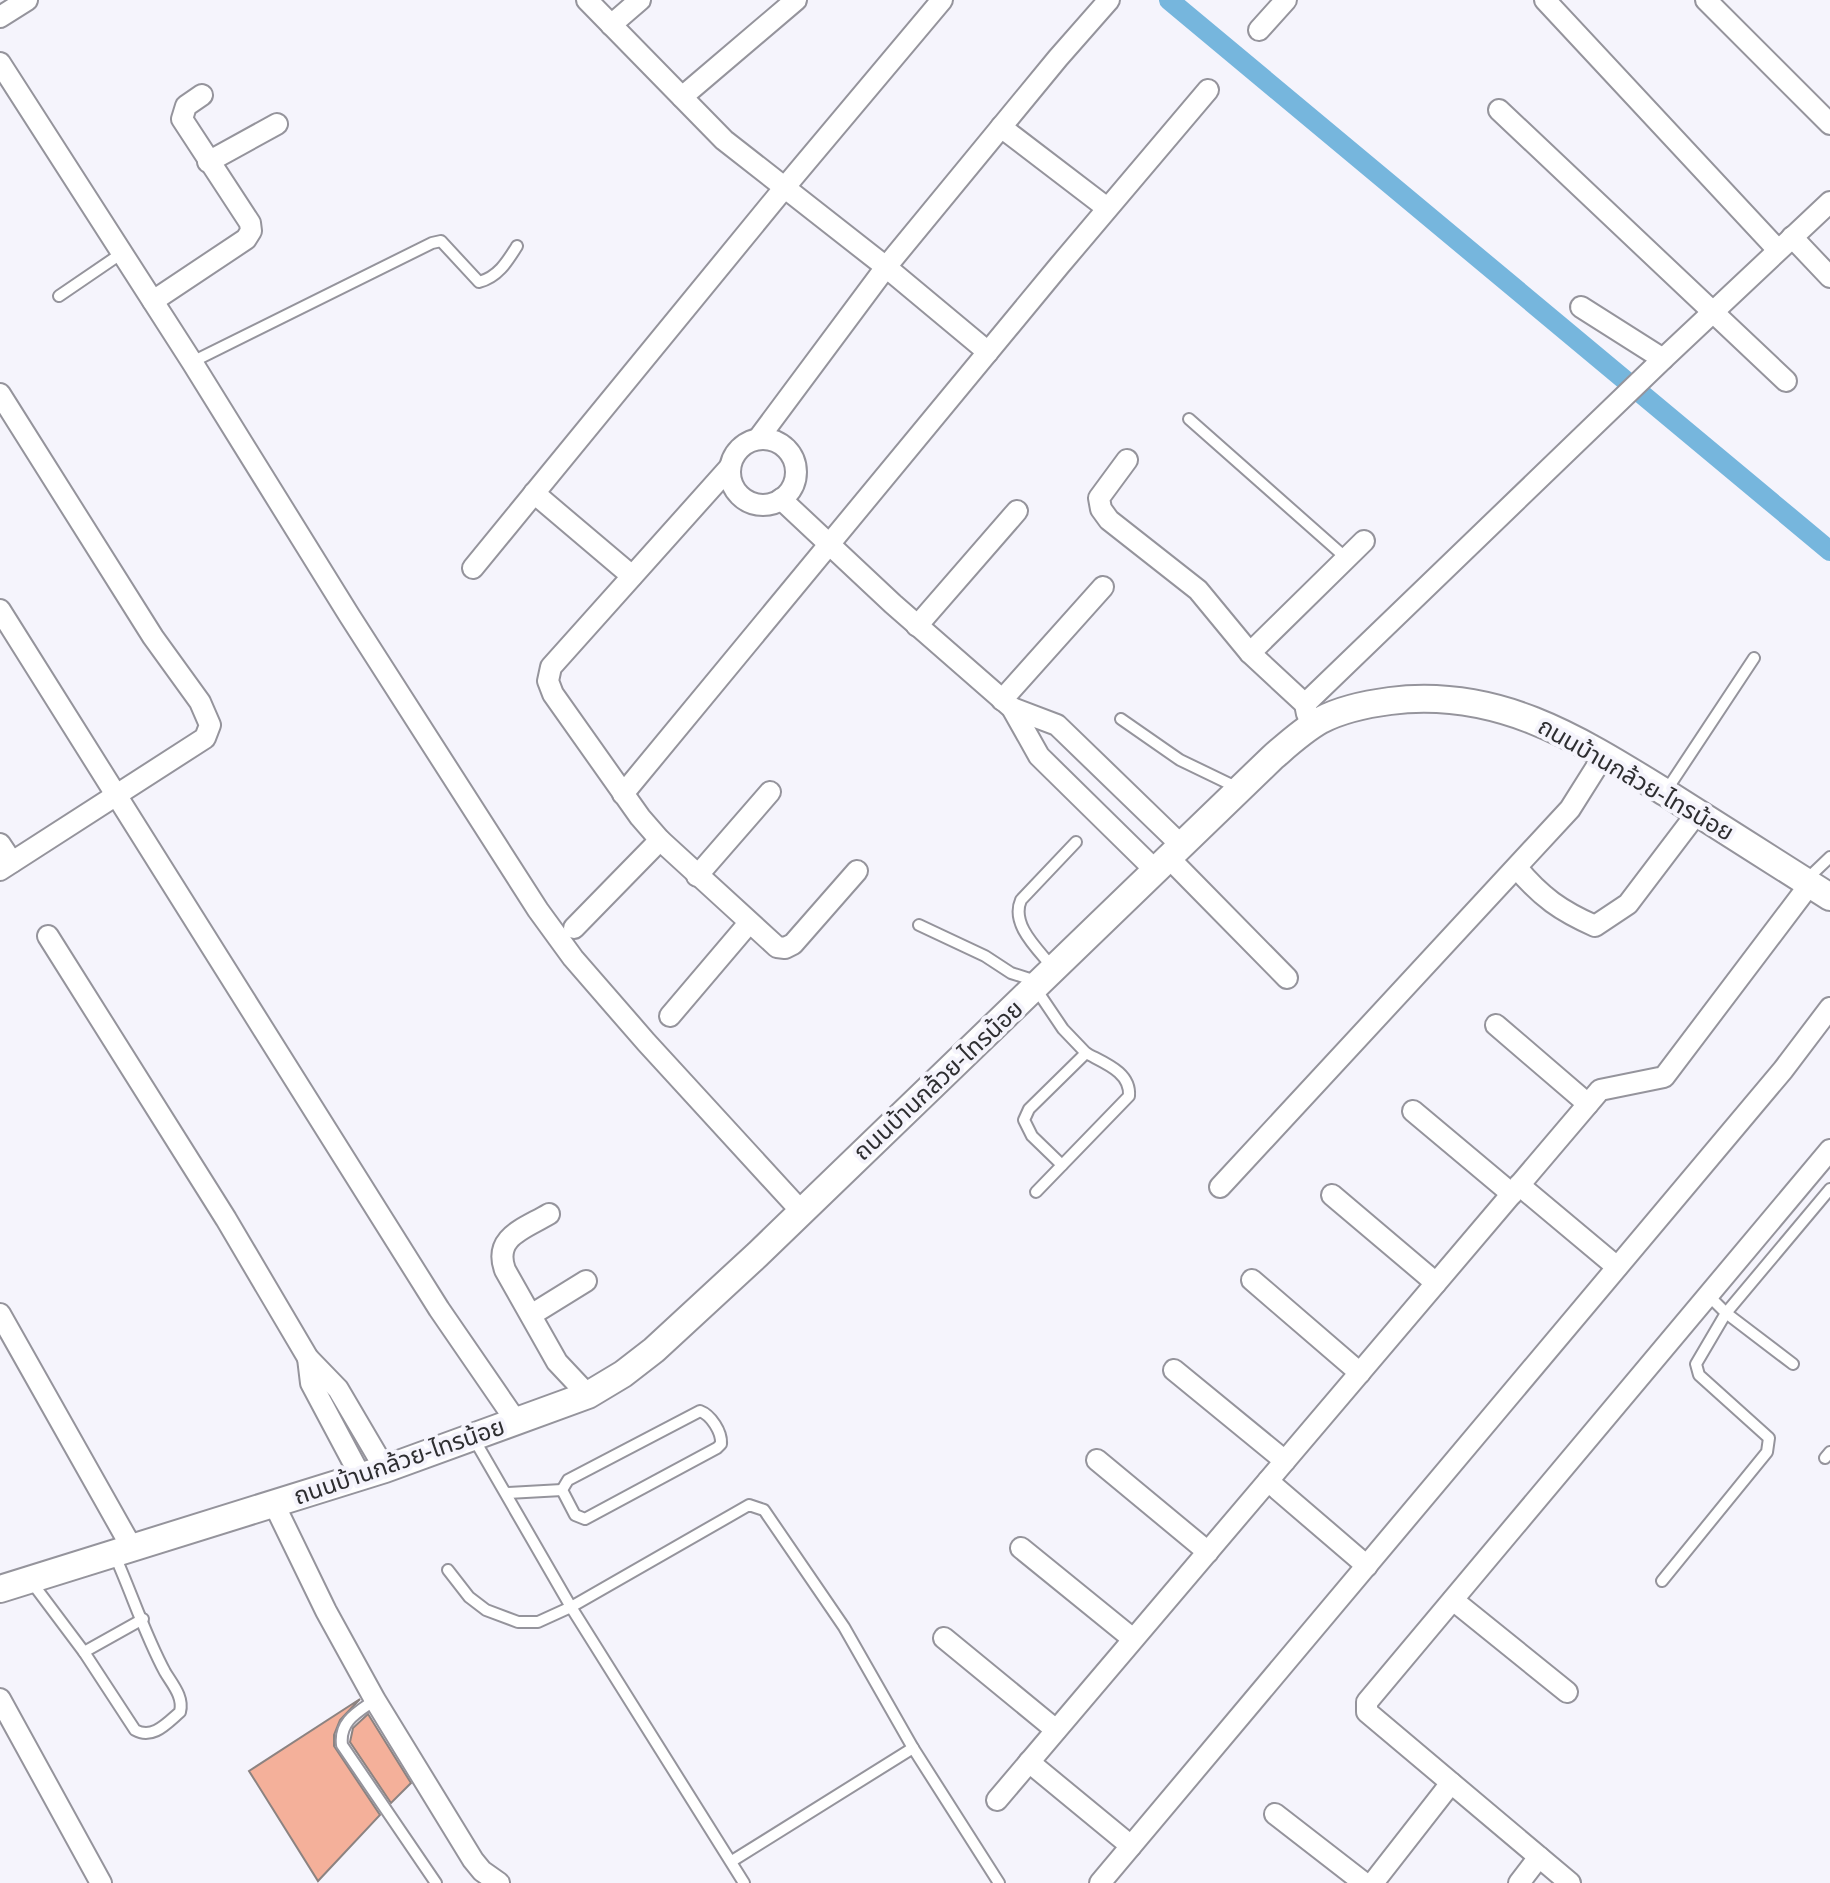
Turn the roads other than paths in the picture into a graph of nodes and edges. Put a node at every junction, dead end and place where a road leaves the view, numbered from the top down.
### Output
1 (27, 0) edge
2 (587, 0) edge
3 (640, 0) edge
4 (796, 0) edge
5 (942, 0) edge
6 (1286, 0) edge
7 (1545, 0) edge
8 (1706, 0) edge
9 (1109, 1) edge
10 (0, 17) edge
11 (611, 25) junction
12 (1259, 30) dead end
13 (0, 63) edge
14 (1208, 90) dead end
15 (202, 95) dead end
16 (682, 97) junction
17 (1499, 110) dead end
18 (277, 124) dead end
19 (1830, 124) edge
20 (1001, 127) junction
21 (208, 162) junction
22 (785, 187) junction
23 (1830, 202) edge
24 (1107, 208) junction
25 (1785, 243) junction
26 (517, 246) dead end
27 (122, 253) junction
28 (886, 267) junction
29 (1830, 277) edge
30 (59, 296) dead end
31 (153, 301) junction
32 (1581, 307) dead end
33 (1712, 312) junction
34 (988, 352) junction
35 (1663, 359) junction
36 (192, 362) junction
37 (1786, 381) dead end
38 (0, 394) edge
39 (1189, 419) dead end
40 (758, 439) junction
41 (1127, 460) dead end
42 (730, 467) junction
43 (534, 493) junction
44 (781, 499) junction
45 (1017, 511) dead end
46 (1364, 541) dead end
47 (830, 545) junction
48 (1345, 557) junction
49 (473, 568) dead end
50 (632, 576) junction
51 (1103, 587) dead end
52 (0, 610) edge
53 (917, 626) junction
54 (1250, 653) junction
55 (1754, 658) dead end
56 (1007, 704) junction
57 (1308, 716) junction
58 (1121, 719) dead end
59 (1604, 755) junction
60 (1240, 789) junction
61 (770, 792) dead end
62 (1665, 793) junction
63 (623, 794) junction
64 (116, 795) junction
65 (1697, 813) junction
66 (660, 840) junction
67 (1076, 842) dead end
68 (0, 844) edge
69 (1830, 857) edge
70 (1169, 858) junction
71 (6, 866) edge
72 (1517, 868) junction
73 (857, 871) dead end
74 (697, 876) junction
75 (1815, 887) edge
76 (749, 923) junction
77 (919, 925) dead end
78 (574, 928) dead end
79 (48, 936) dead end
80 (1287, 978) dead end
81 (1044, 980) junction
82 (1830, 1008) edge
83 (670, 1016) dead end
84 (1496, 1025) dead end
85 (1086, 1053) junction
86 (1588, 1104) junction
87 (1413, 1111) dead end
88 (1830, 1150) edge
89 (1062, 1165) junction
90 (1220, 1187) dead end
91 (1830, 1189) edge
92 (1516, 1190) junction
93 (1036, 1192) dead end
94 (1332, 1195) dead end
95 (801, 1211) junction
96 (549, 1214) dead end
97 (1617, 1267) junction
98 (1252, 1280) dead end
99 (586, 1281) dead end
100 (1436, 1283) junction
101 (1709, 1296) junction
102 (1726, 1313) junction
103 (0, 1314) edge
104 (531, 1315) junction
105 (1793, 1364) dead end
106 (1174, 1370) dead end
107 (1360, 1373) junction
108 (588, 1395) junction
109 (516, 1421) junction
110 (473, 1437) junction
111 (1097, 1460) dead end
112 (1285, 1461) junction
113 (373, 1473) junction
114 (1268, 1481) junction
115 (562, 1490) junction
116 (506, 1493) junction
117 (274, 1504) junction
118 (1021, 1548) dead end
119 (123, 1551) junction
120 (1208, 1552) junction
121 (1367, 1566) junction
122 (448, 1570) dead end
123 (30, 1580) junction
124 (1662, 1581) dead end
125 (0, 1589) edge
126 (1453, 1600) junction
127 (571, 1607) junction
128 (143, 1619) junction
129 (944, 1638) dead end
130 (1133, 1639) junction
131 (84, 1652) junction
132 (1567, 1692) dead end
133 (0, 1699) edge
134 (375, 1700) junction
135 (1056, 1730) junction
136 (913, 1748) junction
137 (1029, 1762) junction
138 (1451, 1783) junction
139 (997, 1800) dead end
140 (1275, 1814) dead end
141 (1131, 1846) junction
142 (1539, 1857) junction
143 (732, 1861) junction
144 (101, 1883) edge
145 (436, 1883) edge
146 (499, 1883) edge
147 (744, 1883) edge
148 (999, 1883) edge
149 (1100, 1883) edge
150 (1364, 1883) edge
151 (1373, 1883) edge
152 (1519, 1883) edge
153 (1570, 1883) edge

1 - 10 street
2 - 11 street
3 - 11 street
4 - 16 street
5 - 22 street
6 - 12 street
7 - 25 street
8 - 19 street
9 - 20 street
11 - 16 street
13 - 27 street
14 - 24 street
15 - 21 street
16 - 22 street
17 - 33 street
18 - 21 street
20 - 24 street
20 - 28 street
21 - 31 street
22 - 28 street
22 - 43 street
23 - 25 street
24 - 34 street
25 - 29 street
25 - 33 street
26 - 36 lane
27 - 30 lane
27 - 31 street
28 - 34 street
28 - 40 street
31 - 36 street
32 - 35 street
33 - 35 street
33 - 37 street
34 - 47 street
35 - 57 street
36 - 95 street
38 - 64 street
39 - 48 lane
40 - 42 street
40 - 44 street
41 - 54 street
42 - 44 street
42 - 50 street
43 - 49 street
43 - 50 street
44 - 47 street
45 - 53 street
46 - 48 street
47 - 53 street
47 - 63 street
48 - 54 street
50 - 63 street
51 - 56 street
52 - 64 street
53 - 56 street
54 - 57 street
55 - 62 lane
56 - 70 street
56 - 70 street
57 - 59 street, ถนนบ้านกล้วย-ไทรน้อย
57 - 60 street, ถนนบ้านกล้วย-ไทรน้อย
58 - 60 lane
59 - 62 street, ถนนบ้านกล้วย-ไทรน้อย
59 - 72 street
60 - 70 street, ถนนบ้านกล้วย-ไทรน้อย
61 - 74 street
62 - 65 street, ถนนบ้านกล้วย-ไทรน้อย
63 - 66 street
64 - 71 street
64 - 109 street
65 - 72 street
65 - 75 street, ถนนบ้านกล้วย-ไทรน้อย
66 - 74 street
66 - 78 street
67 - 81 lane
68 - 71 street
69 - 75 lane
70 - 80 street
70 - 81 street, ถนนบ้านกล้วย-ไทรน้อย
72 - 90 street
73 - 76 street
74 - 76 street
75 - 86 street
76 - 83 street
77 - 81 lane
79 - 113 street
81 - 85 lane
81 - 95 street, ถนนบ้านกล้วย-ไทรน้อย
82 - 97 street
84 - 86 street
85 - 89 lane
85 - 89 lane
86 - 92 street
87 - 92 street
88 - 101 street
89 - 93 lane
91 - 102 lane
92 - 97 street
92 - 100 street
94 - 100 street
95 - 108 street, ถนนบ้านกล้วย-ไทรน้อย
96 - 104 street
97 - 121 street
98 - 107 street
99 - 104 street
100 - 107 street
101 - 102 lane
101 - 126 street
102 - 105 lane
102 - 124 lane
103 - 119 street
104 - 108 street
106 - 112 street
107 - 112 street
108 - 109 street, ถนนบ้านกล้วย-ไทรน้อย
109 - 110 street, ถนนบ้านกล้วย-ไทรน้อย
110 - 113 street, ถนนบ้านกล้วย-ไทรน้อย
110 - 116 lane
111 - 120 street
112 - 114 street
113 - 117 street, ถนนบ้านกล้วย-ไทรน้อย
114 - 120 street
114 - 121 street
115 - 115 lane
115 - 116 lane
116 - 127 lane
117 - 119 street, ถนนบ้านกล้วย-ไทรน้อย
117 - 134 street
118 - 130 street
119 - 123 street, ถนนบ้านกล้วย-ไทรน้อย
119 - 128 lane
120 - 130 street
121 - 141 street
122 - 127 lane
123 - 125 street, ถนนบ้านกล้วย-ไทรน้อย
123 - 131 lane
126 - 132 street
126 - 138 street
127 - 136 lane
127 - 143 lane
128 - 131 lane
128 - 131 lane
129 - 135 street
130 - 135 street
133 - 144 street
134 - 145 lane
134 - 146 street
135 - 137 street
136 - 143 lane
136 - 148 lane
137 - 139 street
137 - 141 street
138 - 142 street
138 - 151 street
140 - 150 street
141 - 149 street
142 - 152 street
142 - 153 street
143 - 147 lane

